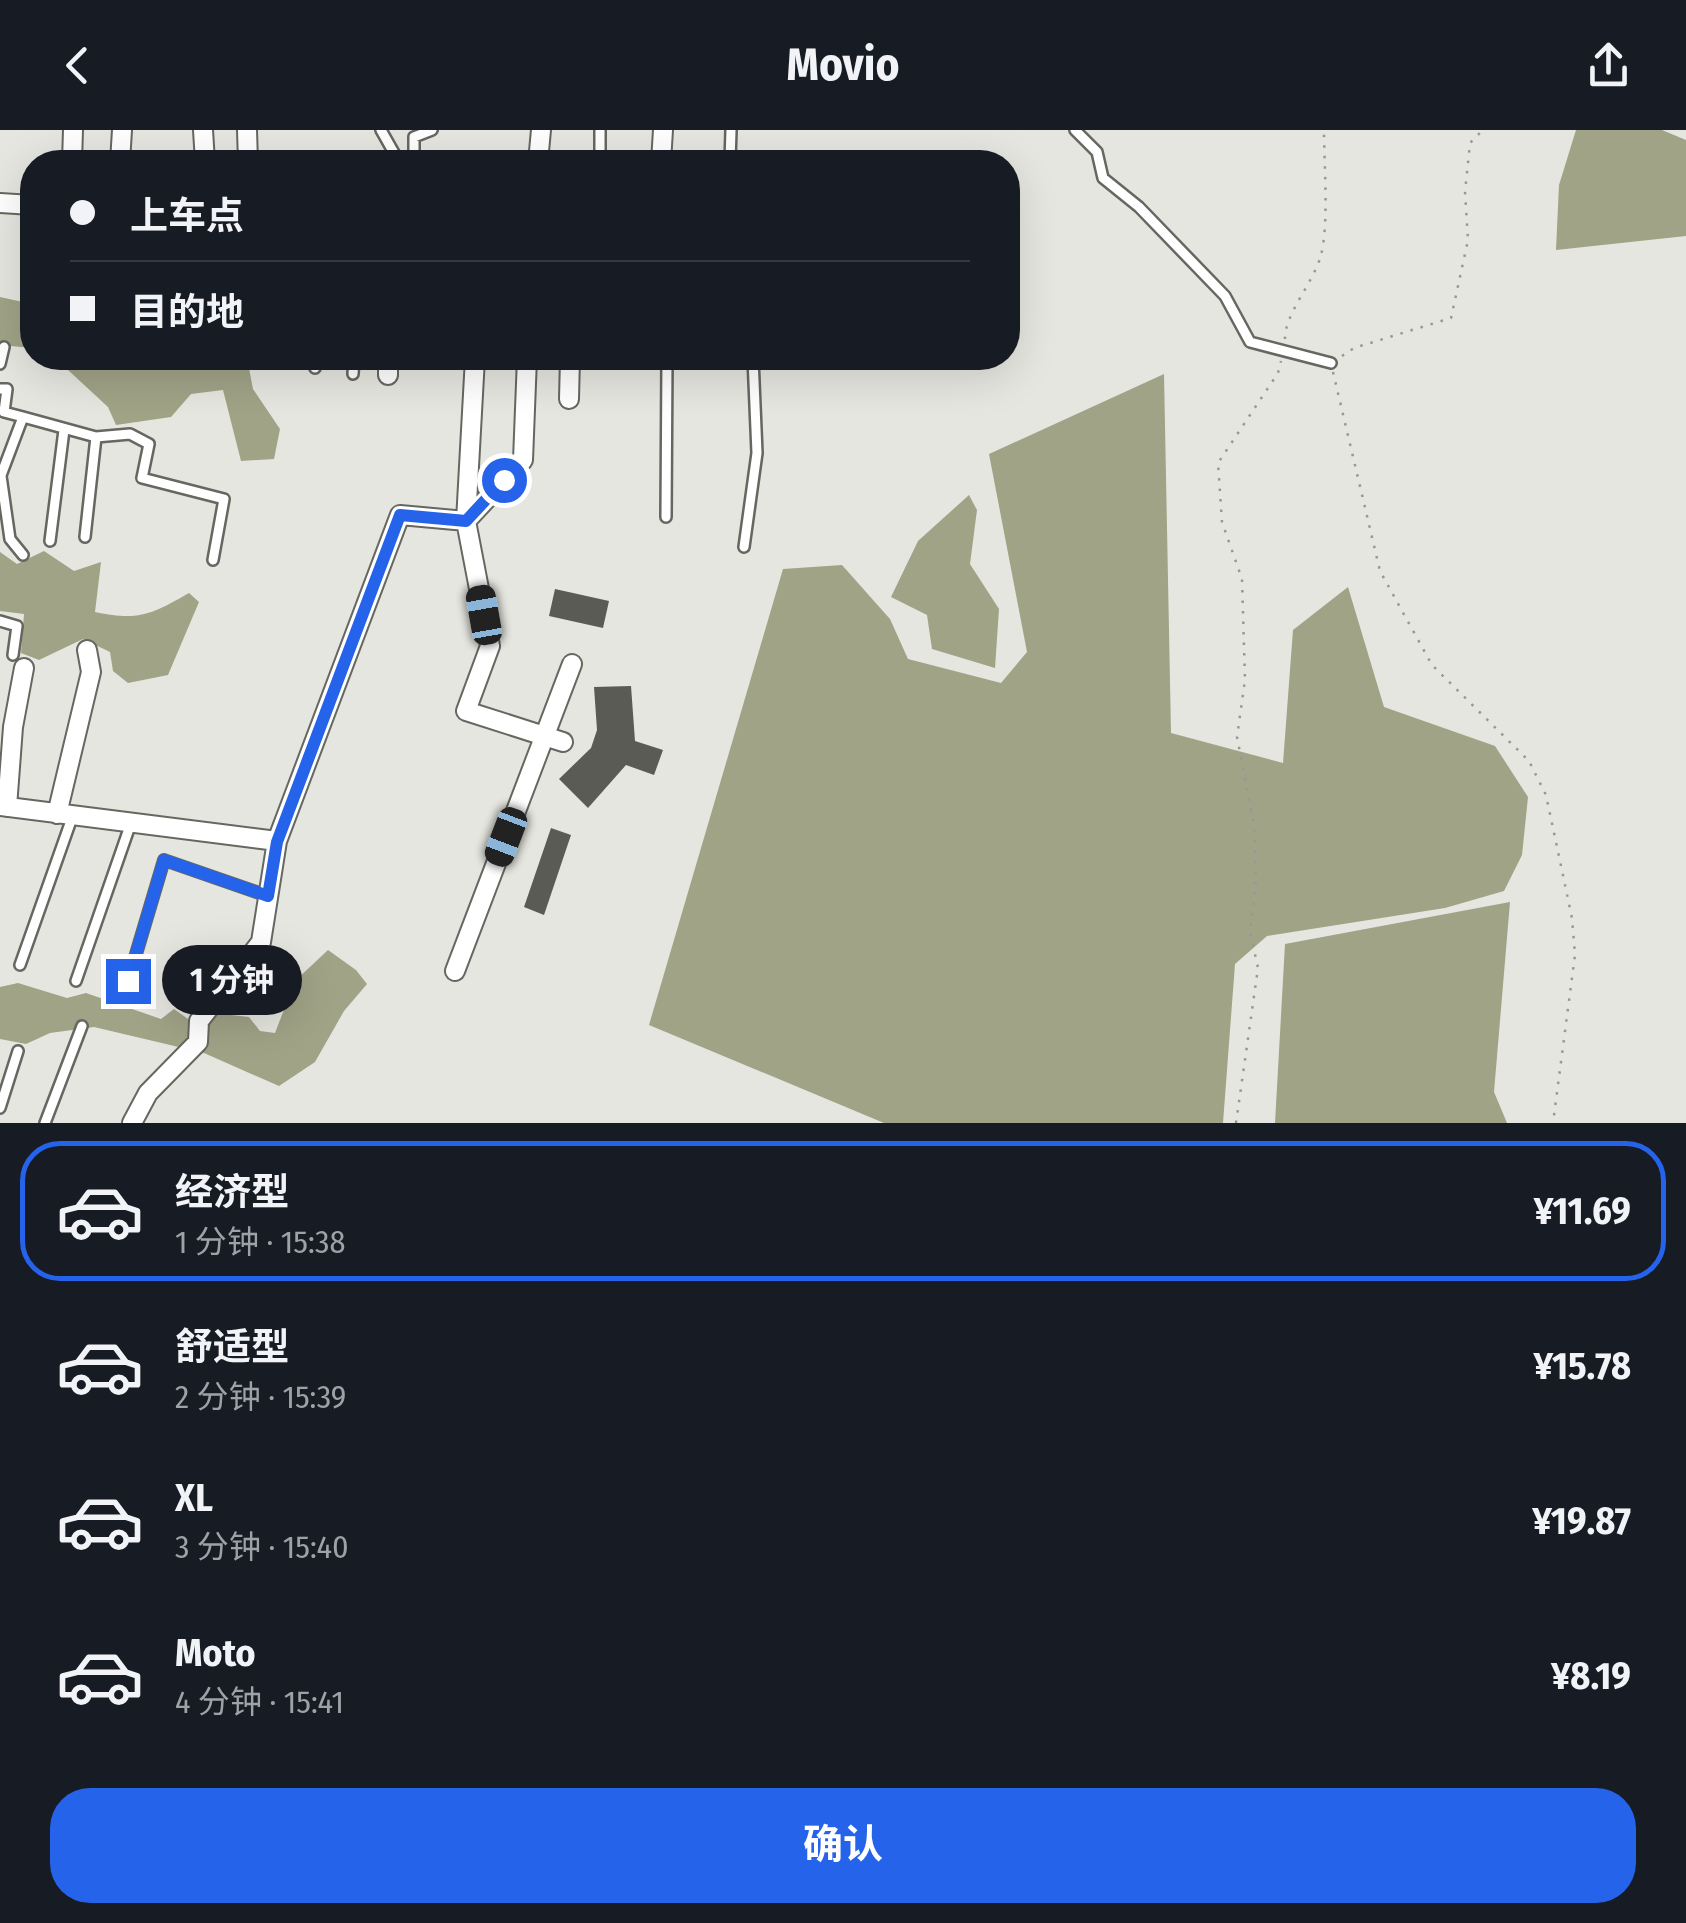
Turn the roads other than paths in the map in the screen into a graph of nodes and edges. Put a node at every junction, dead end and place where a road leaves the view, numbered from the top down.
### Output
1 (432, 130) edge
2 (1075, 130) edge
3 (414, 150) edge
4 (4, 347) dead end
5 (1331, 363) road end
6 (0, 364) edge
7 (353, 370) edge
8 (475, 370) edge
9 (527, 370) edge
10 (570, 370) edge
11 (668, 370) edge
12 (754, 370) edge
13 (353, 374) dead end
14 (0, 389) edge
15 (569, 399) dead end
16 (23, 418) junction
17 (64, 430) junction
18 (96, 438) junction
19 (0, 477) edge
20 (666, 517) dead end
21 (466, 521) junction
22 (85, 537) dead end
23 (50, 541) dead end
24 (744, 546) dead end
25 (23, 555) dead end
26 (213, 560) dead end
27 (0, 621) edge
28 (87, 650) dead end
29 (18, 661) joint
30 (572, 664) dead end
31 (554, 739) junction
32 (4, 807) edge
33 (65, 814) junction
34 (131, 823) junction
35 (277, 842) junction
36 (268, 896) junction
37 (20, 965) dead end
38 (455, 971) dead end
39 (76, 981) dead end
40 (128, 981) dead end
41 (82, 1026) dead end
42 (18, 1051) dead end
43 (0, 1108) edge
44 (45, 1123) edge
45 (132, 1123) edge

1 - 3 lane
2 - 5 lane
4 - 6 lane
7 - 13 lane
8 - 21 street
9 - 21 street
10 - 15 street
11 - 20 lane
12 - 24 lane
14 - 16 lane
16 - 17 lane
16 - 19 lane
17 - 18 lane
17 - 23 lane
18 - 22 lane
18 - 26 lane
19 - 25 lane
21 - 31 street
21 - 35 street
27 - 29 lane
28 - 33 street
29 - 32 street
30 - 31 street
31 - 38 street
32 - 33 street
33 - 34 street
33 - 37 lane
34 - 35 street
34 - 39 lane
35 - 36 street
36 - 40 lane
36 - 45 street
41 - 44 lane
42 - 43 lane

